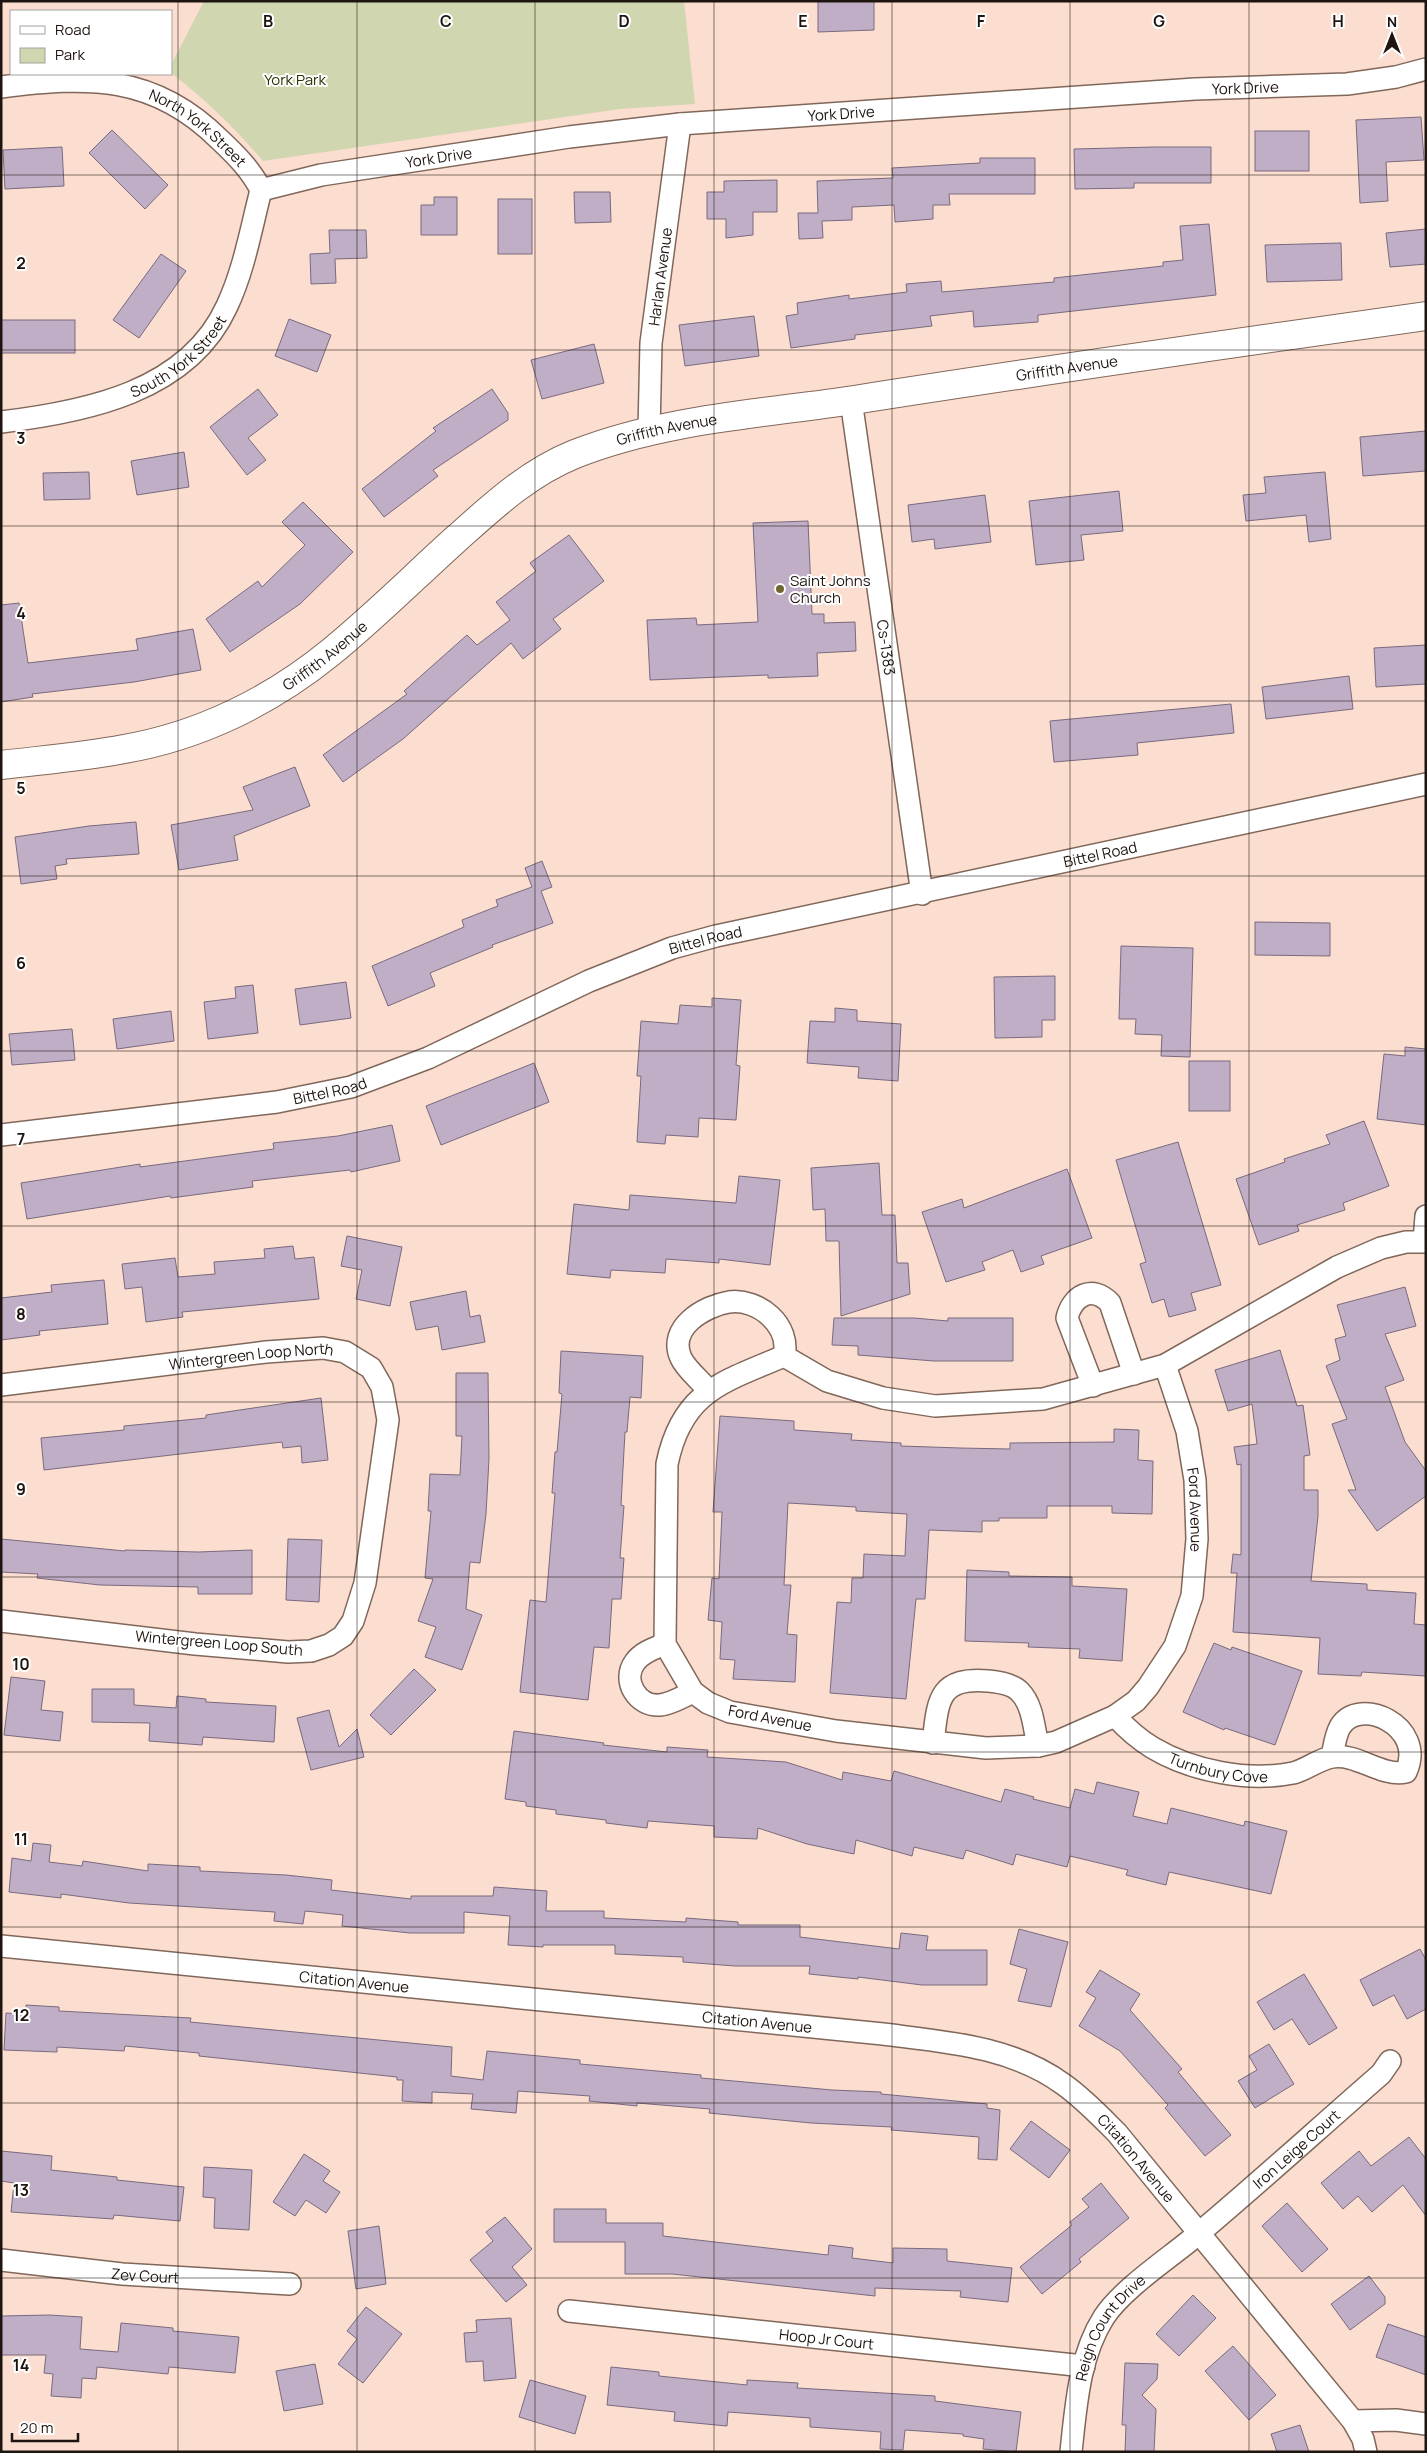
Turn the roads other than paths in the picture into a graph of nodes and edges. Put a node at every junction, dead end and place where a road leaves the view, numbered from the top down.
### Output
1 (1426, 69) edge
2 (1, 87) edge
3 (680, 124) junction
4 (261, 190) junction
5 (1426, 316) edge
6 (851, 400) junction
7 (1, 422) edge
8 (649, 431) junction
9 (1, 765) edge
10 (1426, 784) edge
11 (922, 894) junction
12 (1, 1135) edge
13 (1426, 1216) edge
14 (1425, 1242) edge
15 (784, 1356) junction
16 (1165, 1365) junction
17 (1134, 1374) junction
18 (1, 1385) edge
19 (1093, 1386) junction
20 (708, 1390) junction
21 (378, 1491) joint
22 (1, 1621) edge
23 (665, 1644) junction
24 (692, 1692) junction
25 (1114, 1716) junction
26 (933, 1743) junction
27 (1038, 1746) junction
28 (1332, 1757) dead end
29 (1, 1946) edge
30 (1390, 2061) dead end
31 (1199, 2233) junction
32 (1, 2260) edge
33 (290, 2284) dead end
34 (569, 2311) dead end
35 (1084, 2366) junction
36 (1353, 2421) junction
37 (1426, 2424) edge
38 (1071, 2452) edge
39 (1366, 2452) edge

1 - 3 street, York Drive
2 - 4 street, North York Street
3 - 4 street, York Drive
3 - 8 street, Harlan Avenue
4 - 7 street, South York Street
5 - 6 street, Griffith Avenue
6 - 8 street, Griffith Avenue
6 - 11 street, Cs-1383
8 - 9 street, Griffith Avenue
10 - 11 street, Bittel Road
11 - 12 street, Bittel Road
13 - 14 street
14 - 16 street
15 - 19 street
15 - 20 street, Ford Avenue
15 - 20 street
16 - 17 street
16 - 25 street, Ford Avenue
17 - 19 street
17 - 19 street
18 - 21 street, Wintergreen Loop North
20 - 23 street, Ford Avenue
21 - 22 street, Wintergreen Loop South
23 - 24 street, Ford Avenue
23 - 24 street
24 - 26 street, Ford Avenue
25 - 27 street, Ford Avenue
25 - 28 street, Turnbury Cove
26 - 27 street, Ford Avenue
26 - 27 street
29 - 31 street, Citation Avenue
30 - 31 street, Iron Leige Court
31 - 35 street, Reigh Count Drive
31 - 36 street, Citation Avenue
32 - 33 street, Zev Court
34 - 35 street, Hoop Jr Court
35 - 38 street, Reigh Count Drive
36 - 37 street
36 - 39 street, Citation Avenue

